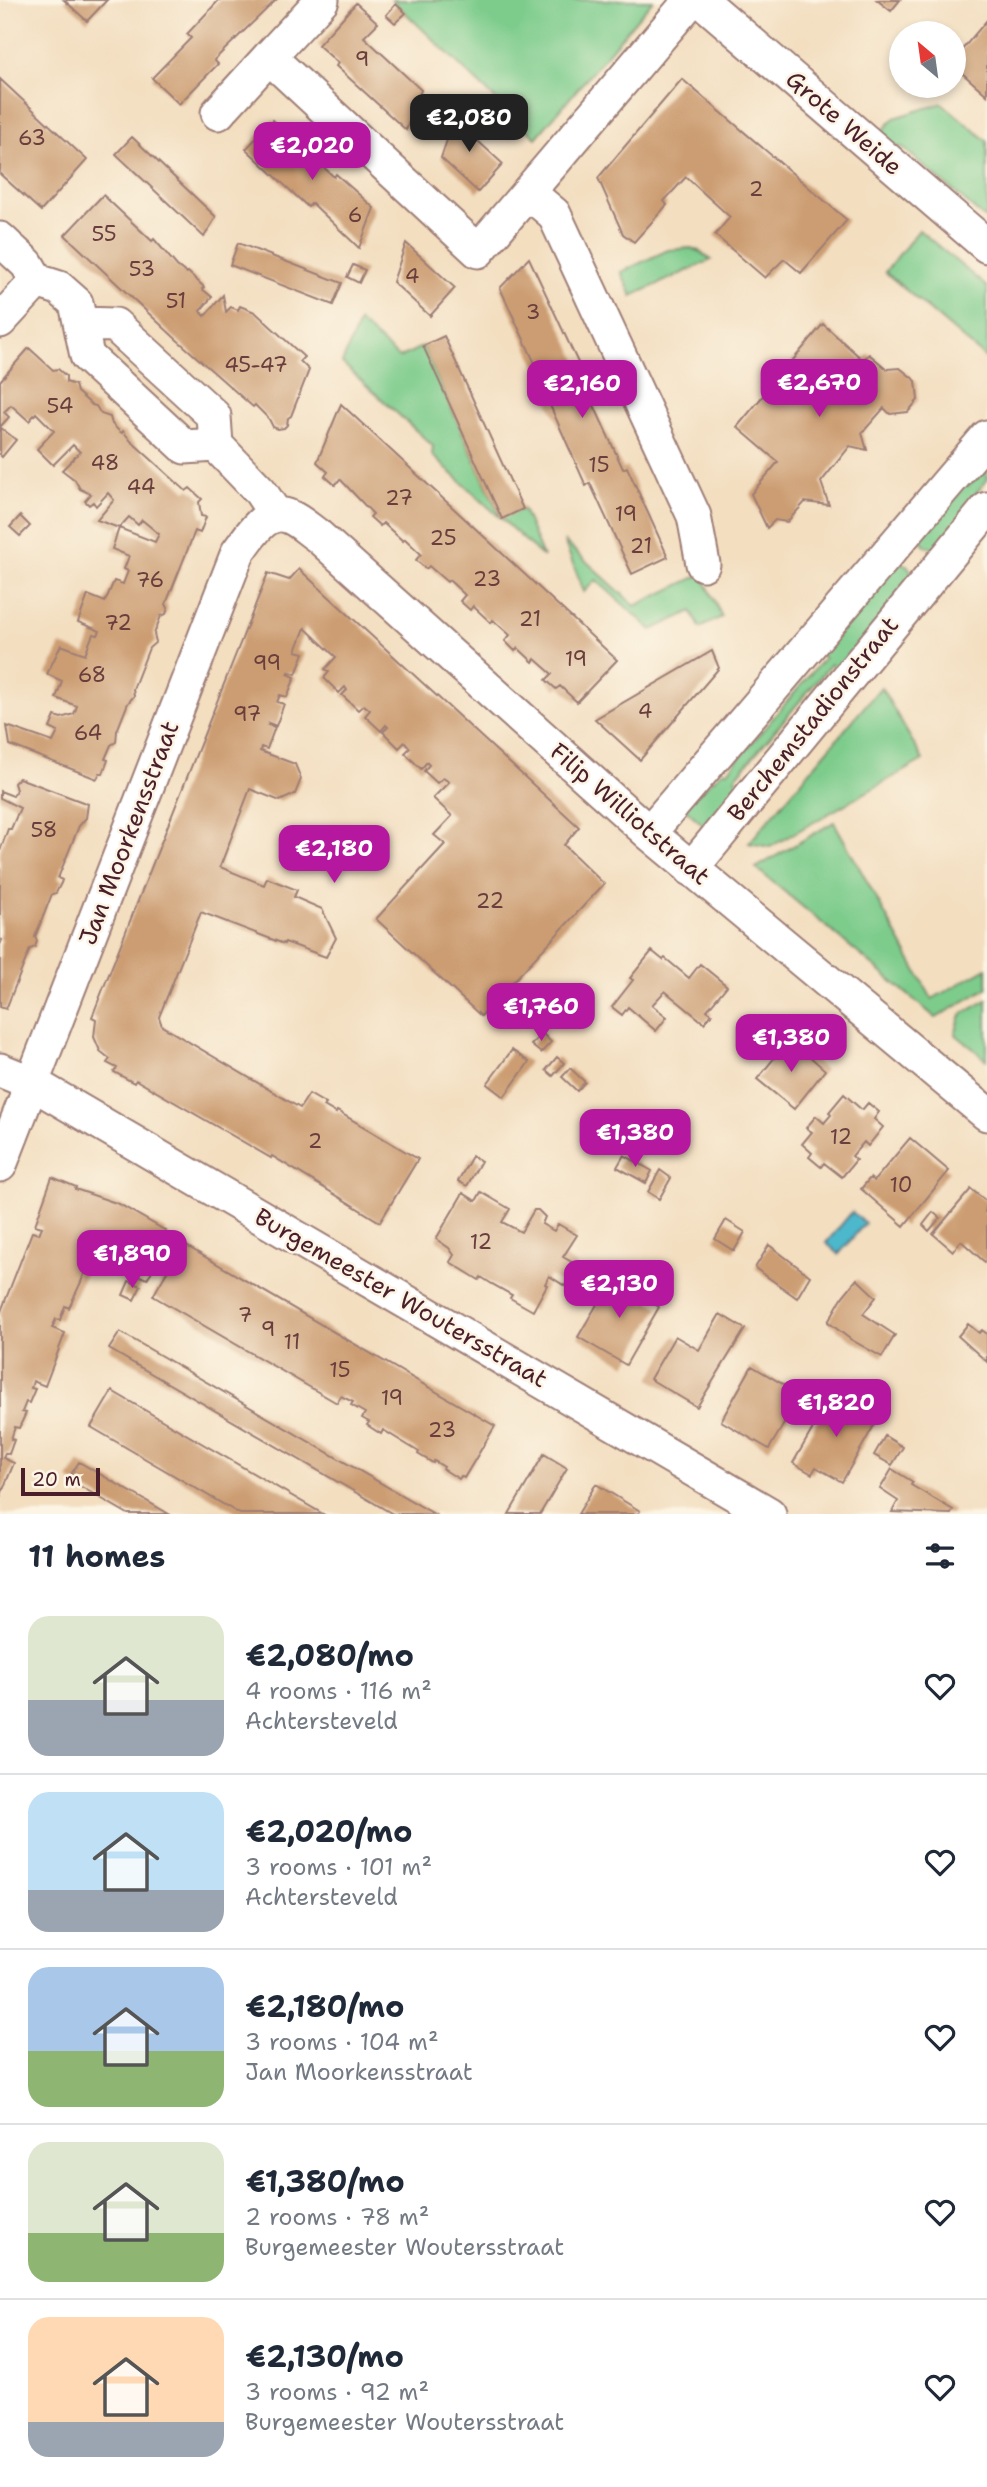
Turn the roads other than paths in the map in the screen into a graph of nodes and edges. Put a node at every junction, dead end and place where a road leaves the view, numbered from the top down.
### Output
1 (322, 0) edge
2 (691, 0) edge
3 (701, 0) edge
4 (270, 57) junction
5 (218, 113) dead end
6 (529, 192) junction
7 (0, 239) edge
8 (987, 246) edge
9 (37, 281) junction
10 (0, 321) edge
11 (987, 437) edge
12 (987, 509) edge
13 (276, 515) junction
14 (900, 540) junction
15 (703, 564) dead end
16 (936, 569) junction
17 (649, 833) junction
18 (691, 869) junction
19 (0, 1070) edge
20 (32, 1083) junction
21 (987, 1114) edge
22 (0, 1165) edge
23 (769, 1514) edge

1 - 4 street
2 - 6 street
3 - 8 street, Grote Weide
4 - 5 street
4 - 6 street
6 - 15 street
7 - 9 street
9 - 10 street
9 - 13 street
11 - 14 street, Berchemstadionstraat
12 - 16 street, Berchemstadionstraat
13 - 17 street, Filip Williotstraat
13 - 20 street, Jan Moorkensstraat
14 - 16 street
14 - 17 street, Berchemstadionstraat
16 - 18 street, Berchemstadionstraat
17 - 18 street, Filip Williotstraat
18 - 21 street, Filip Williotstraat
19 - 20 street, Burgemeester Woutersstraat
20 - 22 street, Jan Moorkensstraat
20 - 23 street, Burgemeester Woutersstraat

